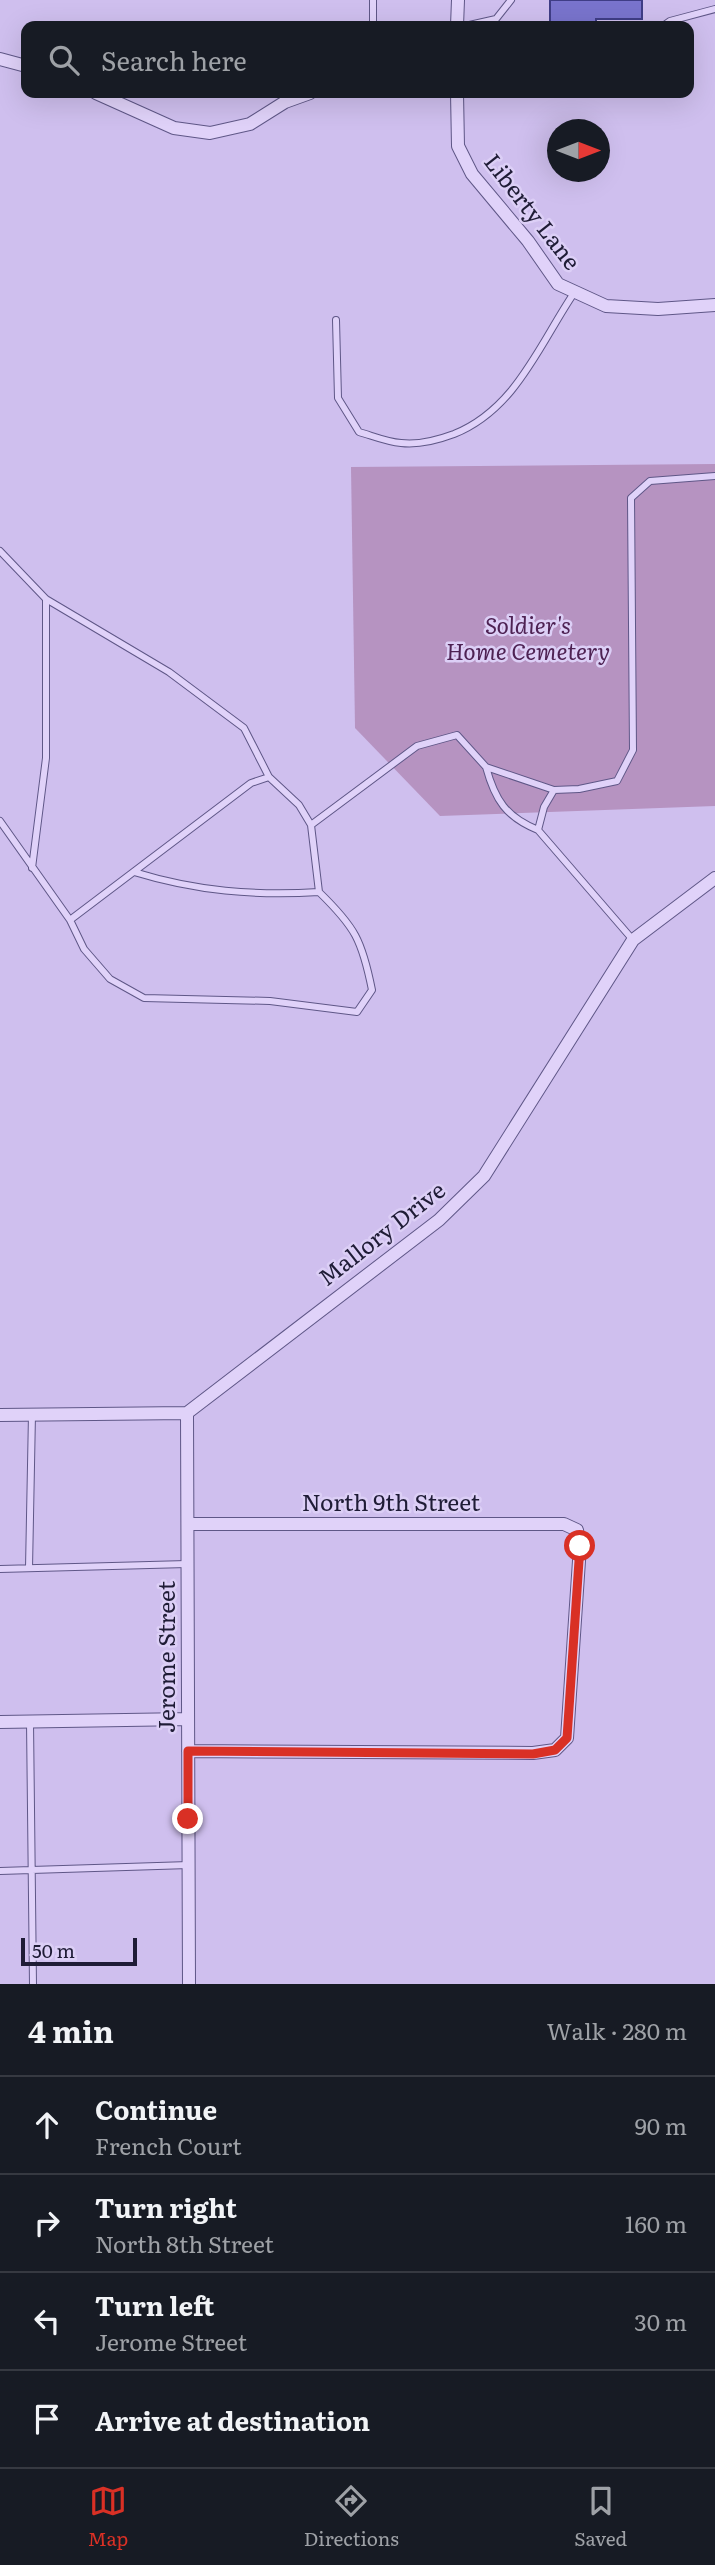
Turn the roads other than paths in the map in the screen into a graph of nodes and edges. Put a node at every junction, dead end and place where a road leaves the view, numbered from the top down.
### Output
1 (373, 0) edge
2 (457, 0) edge
3 (511, 0) edge
4 (715, 9) edge
5 (373, 21) edge
6 (457, 21) edge
7 (487, 21) edge
8 (670, 21) edge
9 (0, 59) edge
10 (21, 65) edge
11 (107, 98) edge
12 (296, 98) edge
13 (457, 98) edge
14 (574, 293) junction
15 (715, 305) edge
16 (336, 320) dead end
17 (715, 476) edge
18 (0, 551) edge
19 (46, 599) junction
20 (486, 768) junction
21 (269, 777) junction
22 (554, 790) junction
23 (0, 821) edge
24 (311, 825) junction
25 (538, 830) junction
26 (32, 868) junction
27 (134, 872) junction
28 (715, 878) edge
29 (318, 892) junction
30 (70, 920) junction
31 (633, 940) junction
32 (187, 1413) junction
33 (0, 1415) edge
34 (32, 1415) junction
35 (188, 1524) junction
36 (188, 1564) junction
37 (29, 1568) junction
38 (0, 1569) edge
39 (188, 1719) junction
40 (0, 1722) edge
41 (30, 1722) junction
42 (188, 1751) junction
43 (188, 1865) junction
44 (32, 1870) junction
45 (0, 1871) edge
46 (33, 1984) edge
47 (189, 1984) edge

1 - 5 lane
2 - 6 street
3 - 7 lane
4 - 8 lane
9 - 10 street
11 - 12 street
13 - 14 street, Liberty Lane
14 - 15 street, Liberty Lane
14 - 16 lane
17 - 22 lane
18 - 19 lane
19 - 21 lane
19 - 26 lane
20 - 22 lane
20 - 24 lane
20 - 25 lane
21 - 24 lane
21 - 27 lane
22 - 25 lane
23 - 26 lane
24 - 29 lane
25 - 31 lane
26 - 30 lane
27 - 29 lane
27 - 30 lane
28 - 31 street
29 - 30 lane
31 - 32 street, Mallory Drive
32 - 34 street
32 - 35 street, Jerome Street
33 - 34 street
34 - 37 lane
35 - 36 street, Jerome Street
35 - 42 street, North 9th Street
36 - 37 lane
36 - 39 street, Jerome Street
37 - 38 lane
39 - 41 street
39 - 42 street, Jerome Street
40 - 41 street
41 - 44 lane
42 - 43 street, Jerome Street
43 - 44 lane
43 - 47 street, Jerome Street
44 - 45 lane
44 - 46 lane

